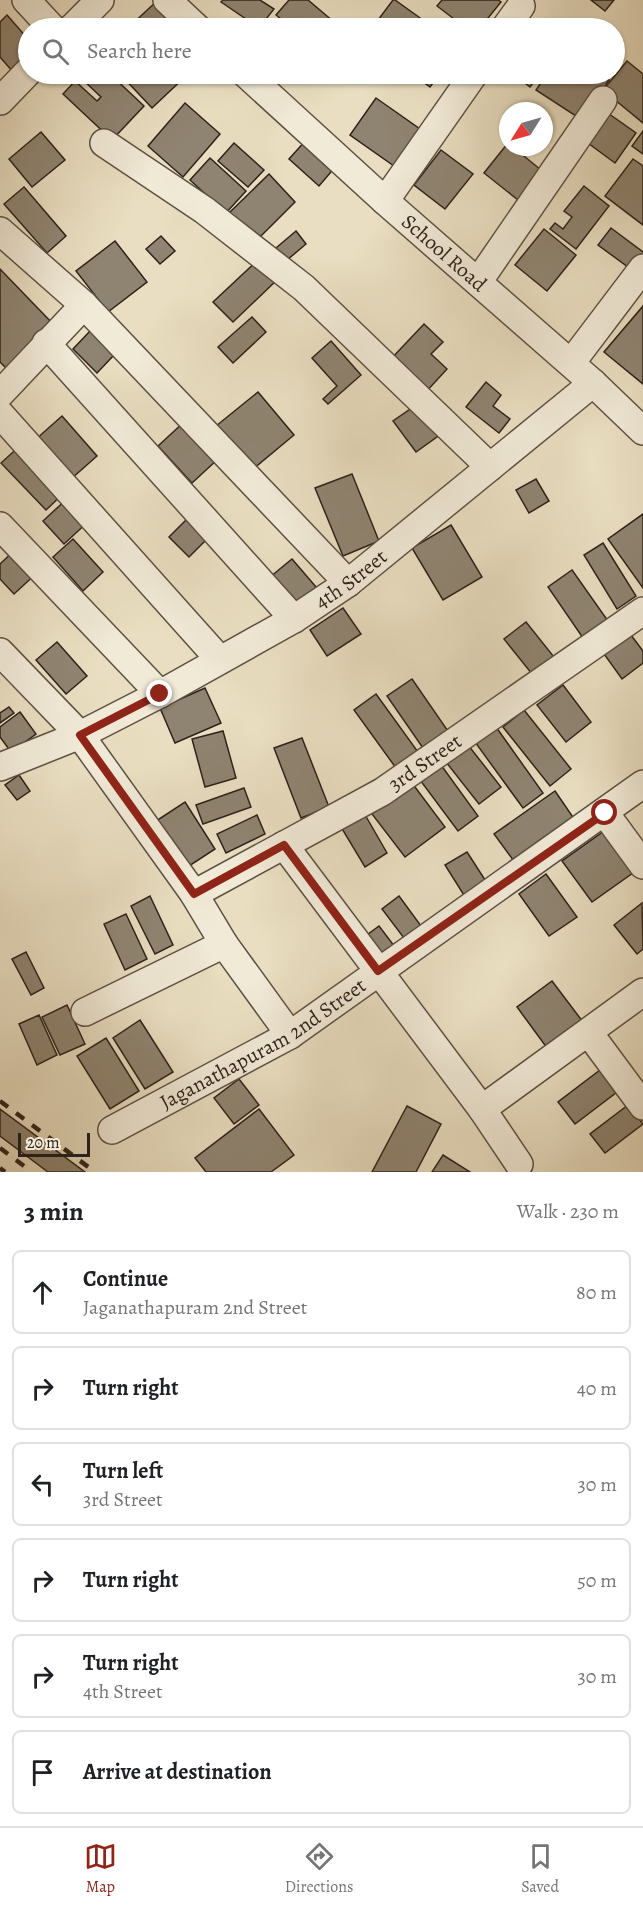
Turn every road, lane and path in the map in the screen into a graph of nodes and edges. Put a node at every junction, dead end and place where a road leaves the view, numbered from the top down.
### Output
1 (26, 0) edge
2 (100, 0) edge
3 (521, 6) dead end
4 (43, 18) edge
5 (82, 18) edge
6 (512, 18) edge
7 (257, 84) edge
8 (467, 84) edge
9 (603, 100) dead end
10 (104, 143) dead end
11 (385, 201) junction
12 (0, 231) edge
13 (643, 268) edge
14 (478, 282) junction
15 (84, 305) junction
16 (46, 343) junction
17 (571, 363) junction
18 (593, 383) junction
19 (0, 394) edge
20 (0, 414) edge
21 (643, 431) edge
22 (490, 467) junction
23 (0, 526) edge
24 (348, 583) junction
25 (643, 611) edge
26 (294, 619) junction
27 (0, 652) edge
28 (220, 660) junction
29 (160, 694) junction
30 (80, 735) junction
31 (0, 766) edge
32 (643, 784) edge
33 (605, 813) junction
34 (284, 845) junction
35 (643, 865) edge
36 (194, 894) junction
37 (224, 944) junction
38 (378, 971) junction
39 (643, 992) edge
40 (85, 1012) dead end
41 (589, 1033) junction
42 (290, 1035) junction
43 (643, 1106) edge
44 (482, 1109) junction
45 (112, 1130) dead end
46 (519, 1164) dead end

1 - 4 street
2 - 5 street
3 - 6 street
7 - 11 street, School Road
8 - 11 street
9 - 14 street
10 - 22 street
11 - 14 street, School Road
12 - 15 street
13 - 17 street
14 - 17 street, School Road
15 - 16 street
15 - 24 street
16 - 19 street
16 - 26 street
17 - 18 street, School Road
18 - 21 street, School Road
18 - 22 street, 4th Street
20 - 28 street
22 - 24 street, 4th Street
23 - 29 street
24 - 26 street, 4th Street
25 - 34 street, 3rd Street
26 - 28 street, 4th Street
27 - 30 street
28 - 29 street, 4th Street
29 - 30 street, 4th Street
30 - 31 street, 4th Street
30 - 36 street
32 - 33 street, Jaganathapuram 2nd Street
33 - 35 street
33 - 38 street, Jaganathapuram 2nd Street
34 - 36 street, 3rd Street
34 - 38 street
36 - 37 street
37 - 40 street
37 - 42 street
38 - 42 street, Jaganathapuram 2nd Street
38 - 44 street
39 - 41 street
41 - 43 street
41 - 44 street
42 - 45 street, Jaganathapuram 2nd Street
44 - 46 street

